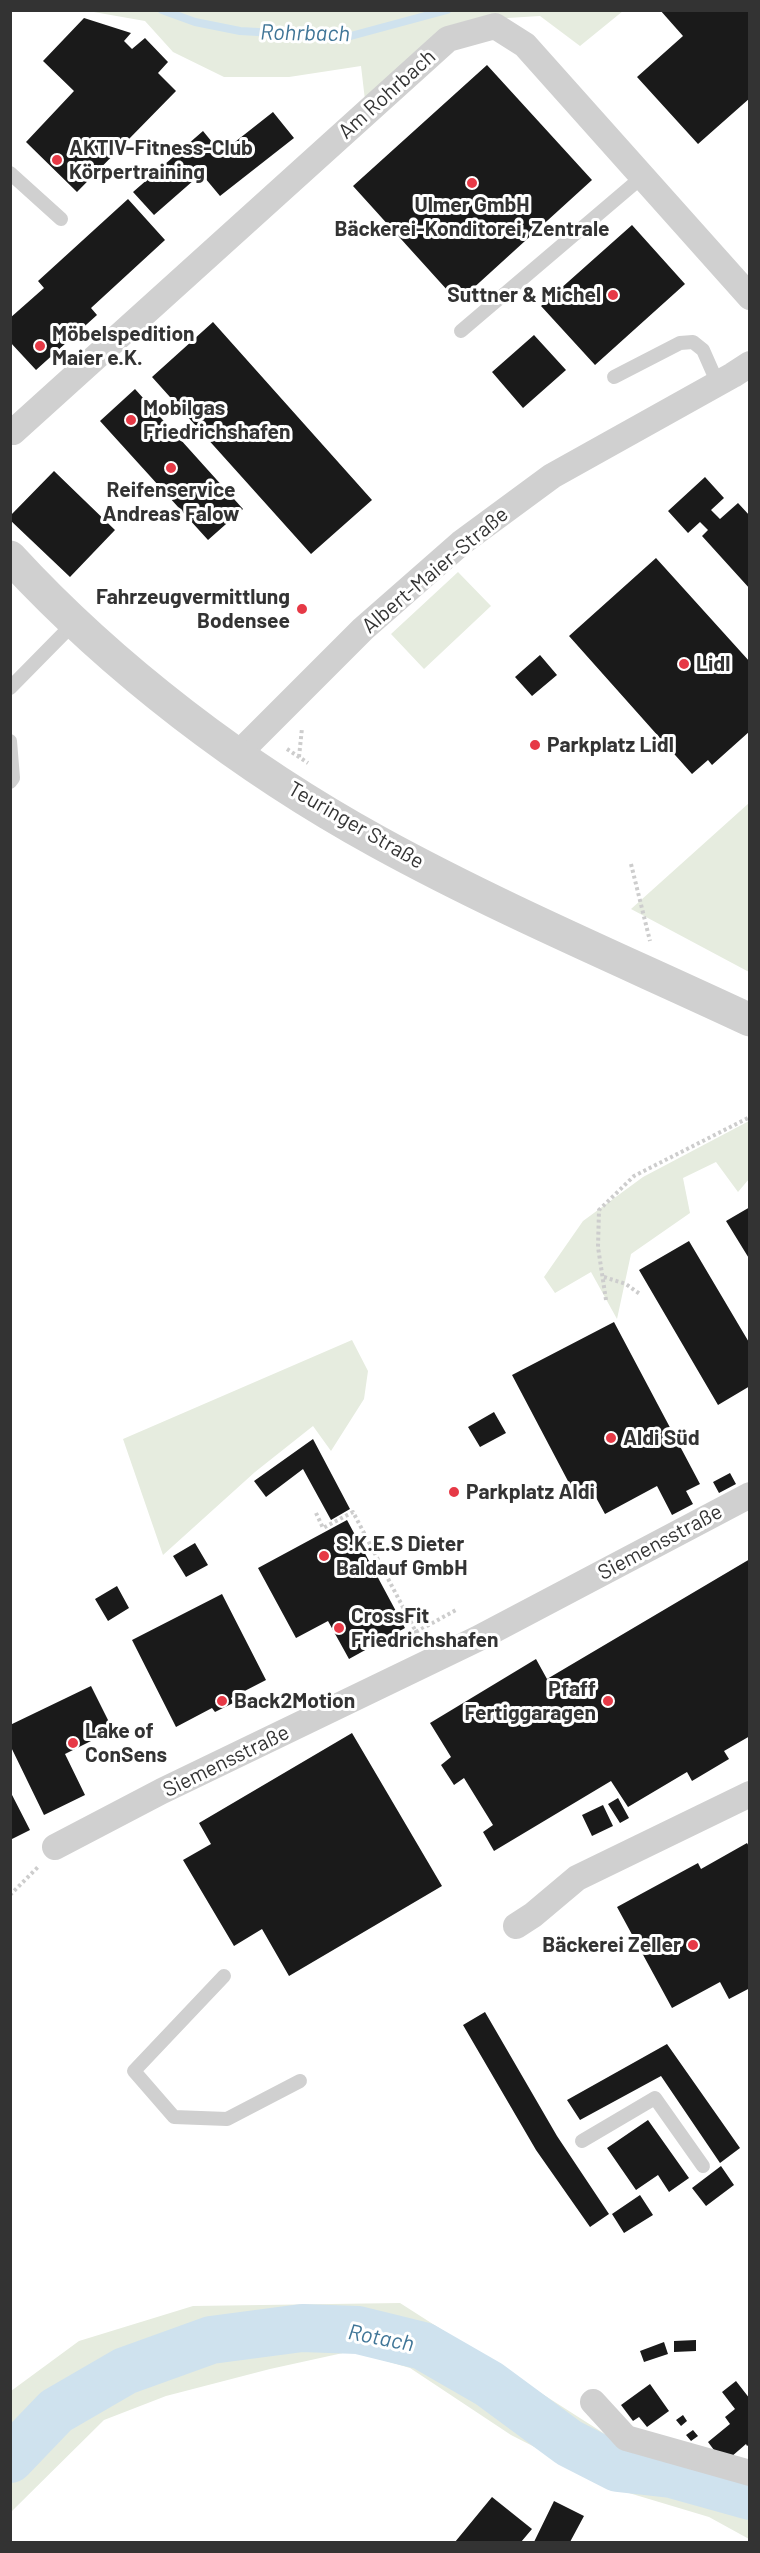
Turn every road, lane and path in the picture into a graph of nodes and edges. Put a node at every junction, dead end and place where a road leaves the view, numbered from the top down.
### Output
1 (10, 173) edge
2 (642, 177) junction
3 (61, 219) dead end
4 (750, 297) edge
5 (461, 332) dead end
6 (750, 364) edge
7 (614, 377) dead end
8 (718, 384) junction
9 (13, 432) dead end
10 (10, 557) edge
11 (75, 622) junction
12 (10, 688) edge
13 (260, 731) junction
14 (10, 741) edge
15 (237, 754) junction
16 (315, 767) dead end
17 (10, 782) edge
18 (631, 864) dead end
19 (640, 939) dead end
20 (750, 1020) edge
21 (750, 1117) edge
22 (604, 1277) junction
23 (640, 1294) dead end
24 (606, 1300) dead end
25 (750, 1495) edge
26 (316, 1513) dead end
27 (456, 1610) dead end
28 (416, 1632) junction
29 (422, 1665) junction
30 (750, 1794) edge
31 (55, 1847) joint
32 (10, 1895) edge
33 (516, 1926) dead end
34 (224, 1976) dead end
35 (300, 2081) dead end
36 (582, 2142) dead end
37 (703, 2166) dead end
38 (593, 2402) dead end
39 (750, 2473) edge

1 - 3 lane
2 - 4 street, Am Rohrbach
2 - 5 lane
2 - 9 street, Am Rohrbach
6 - 8 street, Albert-Maier-Straße
7 - 8 lane
8 - 13 street, Albert-Maier-Straße
10 - 11 street, Teuringer Straße
11 - 12 lane
11 - 15 street, Teuringer Straße
13 - 15 street, Albert-Maier-Straße
13 - 16 path
14 - 17 lane
15 - 20 street, Teuringer Straße
18 - 19 path
21 - 22 path
22 - 23 path
22 - 24 path
25 - 29 street, Siemensstraße
26 - 28 path
27 - 28 path
28 - 29 path
29 - 31 street, Siemensstraße
30 - 33 street
31 - 32 path
34 - 35 lane
36 - 37 lane
38 - 39 street

